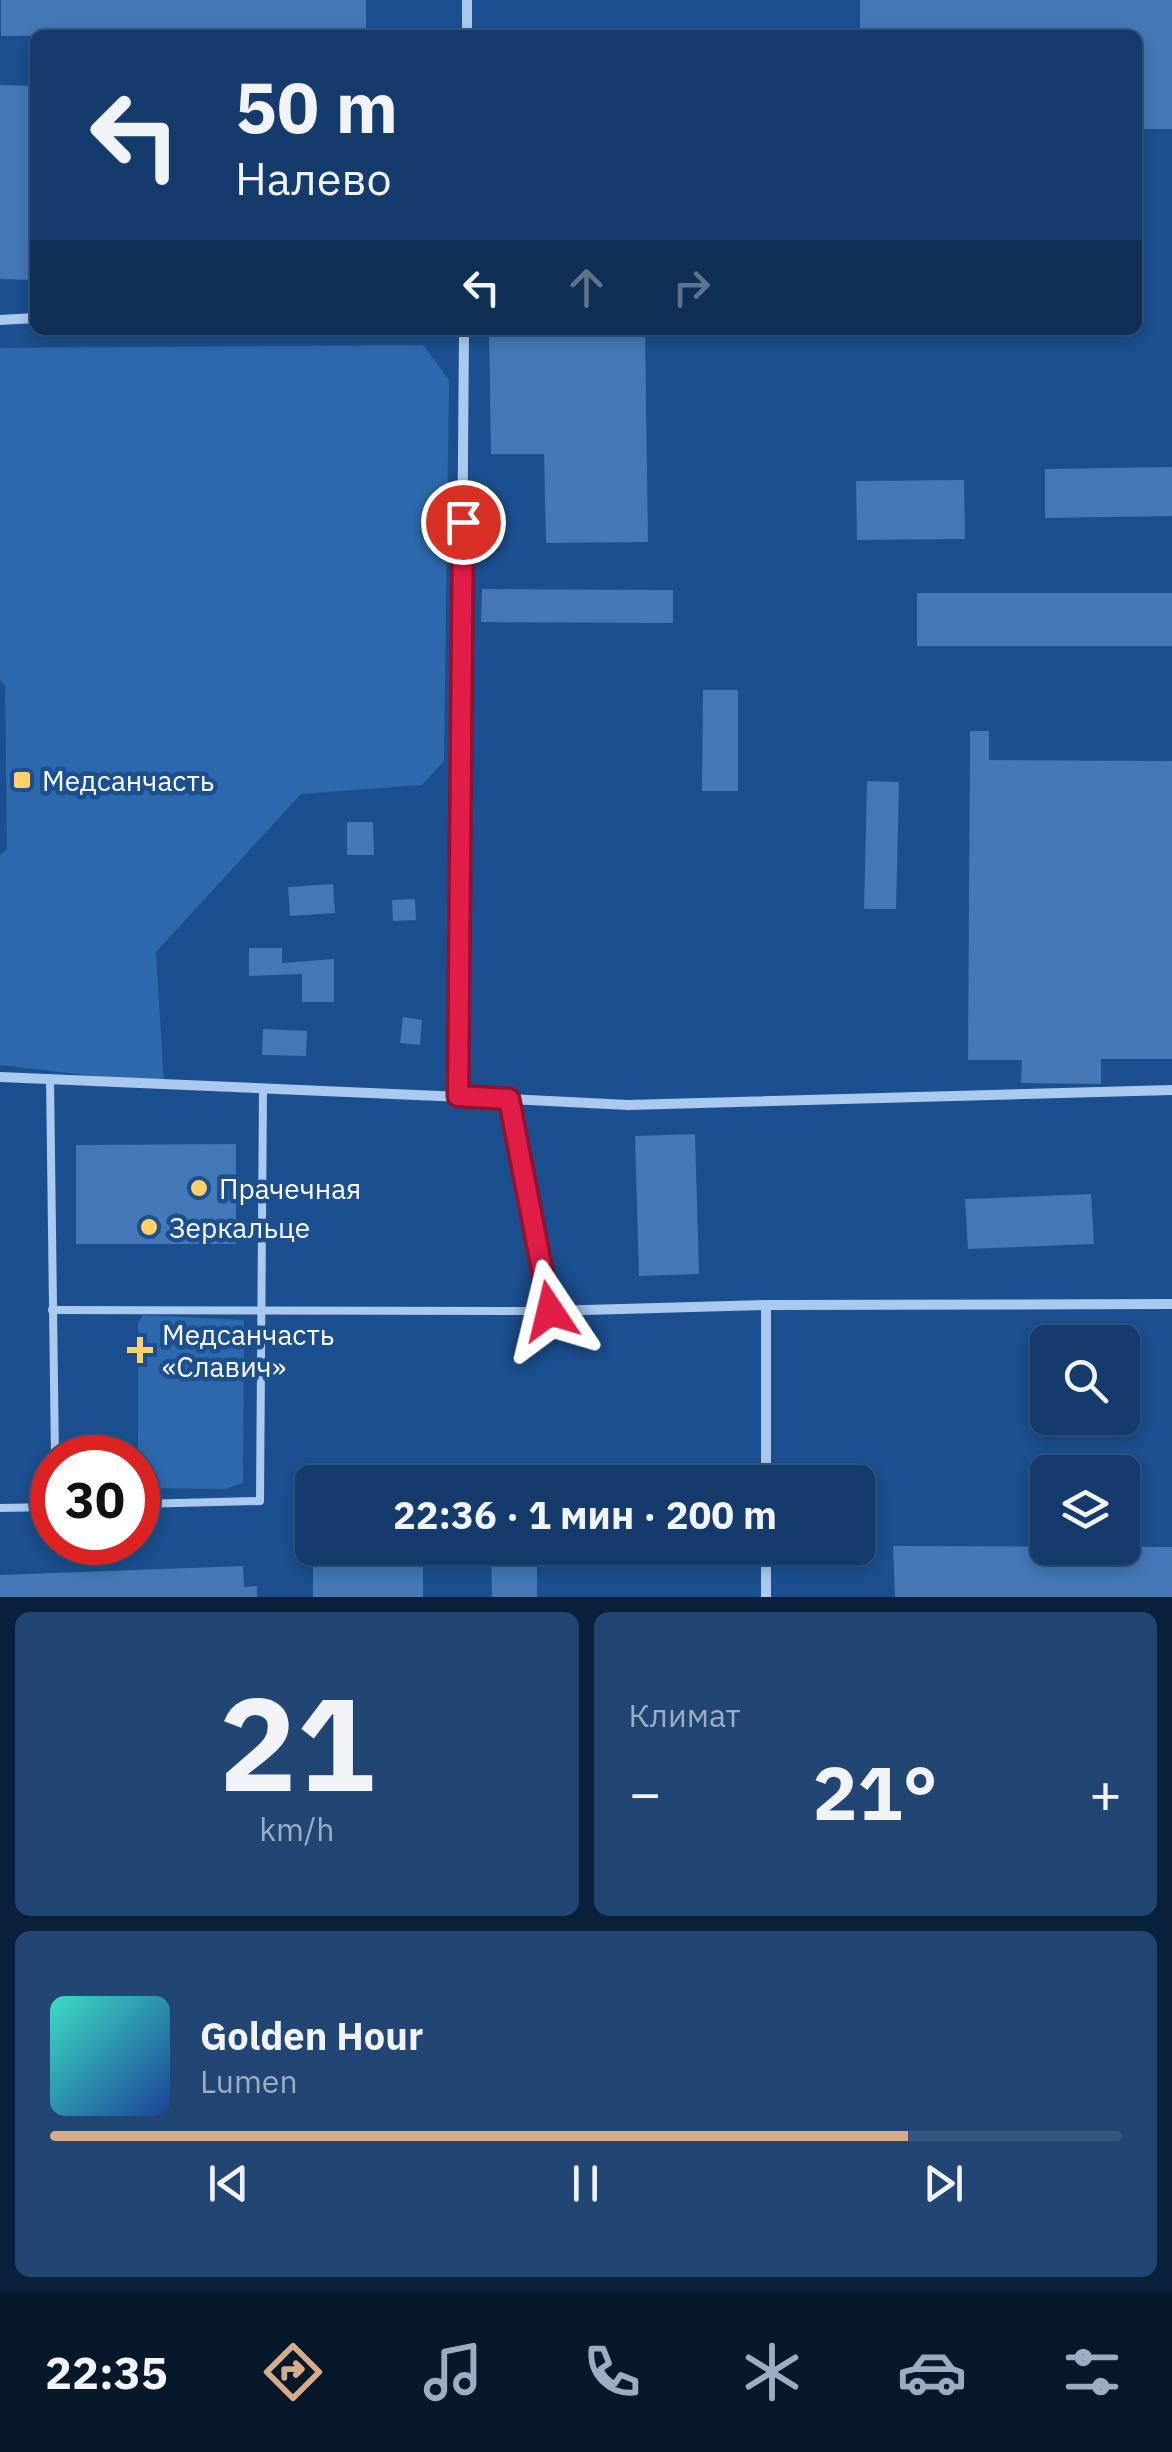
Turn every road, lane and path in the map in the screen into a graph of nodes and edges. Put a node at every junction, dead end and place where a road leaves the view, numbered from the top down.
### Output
1 (467, 0) edge
2 (467, 30) edge
3 (30, 318) edge
4 (0, 320) edge
5 (464, 335) edge
6 (0, 1077) edge
7 (50, 1079) junction
8 (262, 1088) junction
9 (1172, 1090) edge
10 (458, 1096) junction
11 (509, 1099) junction
12 (1172, 1304) edge
13 (766, 1305) junction
14 (52, 1310) junction
15 (550, 1311) junction
16 (262, 1312) junction
17 (55, 1435) edge
18 (766, 1465) edge
19 (160, 1503) edge
20 (30, 1507) edge
21 (0, 1508) edge
22 (766, 1565) edge
23 (766, 1597) edge

1 - 2 street
3 - 4 street
5 - 10 street
6 - 7 street
7 - 8 street
7 - 14 lane
8 - 10 street
8 - 16 lane
9 - 11 street
10 - 11 street
11 - 15 street
12 - 13 street
13 - 15 street
13 - 18 street
14 - 16 lane
14 - 17 lane
15 - 16 lane
16 - 19 lane
20 - 21 lane
22 - 23 street

